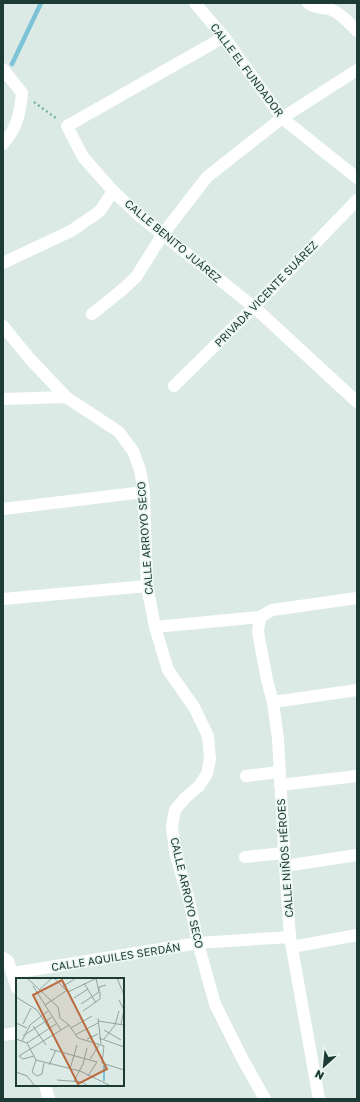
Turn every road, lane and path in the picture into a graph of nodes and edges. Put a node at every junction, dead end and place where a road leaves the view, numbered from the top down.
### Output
1 (196, 3) edge
2 (308, 3) edge
3 (357, 31) edge
4 (224, 37) junction
5 (3, 69) edge
6 (357, 70) edge
7 (22, 93) junction
8 (282, 118) junction
9 (67, 126) junction
10 (3, 144) edge
11 (357, 178) edge
12 (113, 191) junction
13 (357, 200) edge
14 (163, 234) junction
15 (3, 263) edge
16 (254, 307) junction
17 (92, 314) dead end
18 (3, 326) edge
19 (174, 386) dead end
20 (66, 397) junction
21 (3, 399) edge
22 (357, 402) edge
23 (144, 492) junction
24 (3, 509) edge
25 (147, 586) junction
26 (357, 598) edge
27 (3, 599) edge
28 (260, 617) junction
29 (155, 627) junction
30 (357, 690) edge
31 (273, 702) junction
32 (279, 772) junction
33 (246, 776) dead end
34 (357, 776) edge
35 (280, 785) junction
36 (284, 853) junction
37 (357, 855) edge
38 (245, 856) dead end
39 (285, 866) junction
40 (357, 935) edge
41 (291, 942) junction
42 (198, 943) junction
43 (3, 958) edge
44 (13, 973) junction
45 (16, 984) edge
46 (16, 1033) edge
47 (3, 1035) edge
48 (45, 1086) edge
49 (49, 1099) edge
50 (265, 1099) edge
51 (319, 1099) edge

1 - 4 street, CALLE EL FUNDADOR
2 - 3 street
4 - 8 street, CALLE EL FUNDADOR
4 - 9 street
5 - 7 street
6 - 8 street
7 - 9 path
7 - 10 street
8 - 11 street, CALLE EL FUNDADOR
8 - 14 street
9 - 12 street, CALLE BENITO JUÁREZ
12 - 14 street, CALLE BENITO JUÁREZ
12 - 15 street
13 - 16 street, PRIVADA VICENTE SUÁREZ
14 - 16 street, CALLE BENITO JUÁREZ
14 - 17 street
16 - 19 street, PRIVADA VICENTE SUÁREZ
16 - 22 street, CALLE BENITO JUÁREZ
18 - 20 street, CALLE ARROYO SECO
20 - 21 street
20 - 23 street, CALLE ARROYO SECO
23 - 24 street
23 - 25 street, CALLE ARROYO SECO
25 - 27 street
25 - 29 street, CALLE ARROYO SECO
26 - 28 street
28 - 29 street
28 - 31 street, CALLE NIÑOS HÉROES
29 - 42 street, CALLE ARROYO SECO
30 - 31 street
31 - 32 street, CALLE NIÑOS HÉROES
32 - 33 street
32 - 35 street, CALLE NIÑOS HÉROES
34 - 35 street
35 - 36 street, CALLE NIÑOS HÉROES
36 - 38 street
36 - 39 street, CALLE NIÑOS HÉROES
37 - 39 street
39 - 41 street, CALLE NIÑOS HÉROES
40 - 41 street, CALLE AQUILES SERDÁN
41 - 42 street, CALLE AQUILES SERDÁN
41 - 51 street, CALLE NIÑOS HÉROES
42 - 44 street, CALLE AQUILES SERDÁN
42 - 50 street, CALLE ARROYO SECO
43 - 44 street
44 - 45 street
46 - 47 street
48 - 49 street

